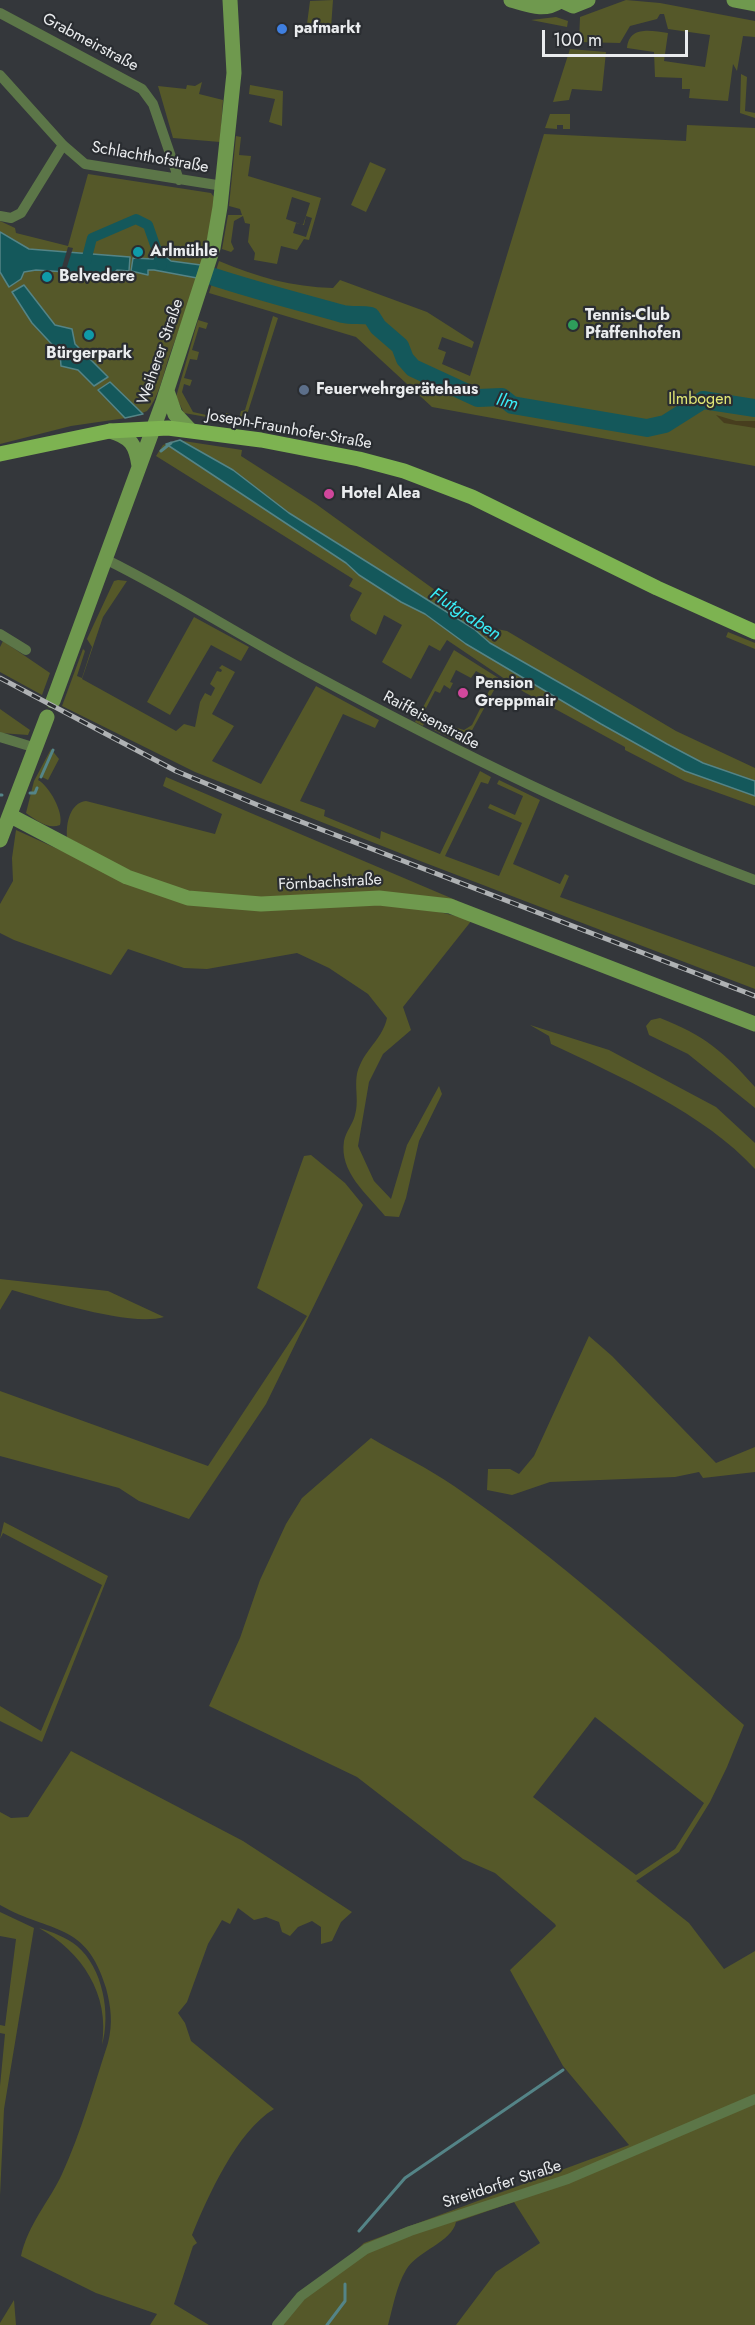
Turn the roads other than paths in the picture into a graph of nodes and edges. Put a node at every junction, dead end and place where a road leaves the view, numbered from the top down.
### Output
1 (230, 0) edge
2 (511, 0) edge
3 (560, 0) edge
4 (588, 0) edge
5 (734, 0) edge
6 (755, 4) edge
7 (0, 13) edge
8 (0, 75) edge
9 (63, 145) junction
10 (179, 180) junction
11 (223, 186) junction
12 (0, 216) edge
13 (167, 391) junction
14 (159, 425) junction
15 (190, 430) junction
16 (110, 431) junction
17 (0, 454) edge
18 (139, 470) junction
19 (107, 561) junction
20 (755, 632) edge
21 (0, 634) edge
22 (26, 650) dead end
23 (53, 701) dead end
24 (47, 717) dead end
25 (0, 737) edge
26 (36, 748) junction
27 (10, 816) junction
28 (0, 840) edge
29 (755, 880) edge
30 (755, 1024) edge
31 (755, 2099) edge
32 (277, 2325) edge

1 - 11 street, Weiherer Straße
2 - 3 street
3 - 4 street
5 - 6 street
7 - 10 street, Grabmeirstraße
8 - 9 street, Schlachthofstraße
9 - 10 street, Schlachthofstraße
9 - 12 street
10 - 11 street, Schlachthofstraße
11 - 13 street, Weiherer Straße
13 - 14 street, Weiherer Straße
13 - 15 street
14 - 15 main road, Joseph-Fraunhofer-Straße
14 - 16 main road, Joseph-Fraunhofer-Straße
14 - 18 street, Weiherer Straße
15 - 20 main road, Joseph-Fraunhofer-Straße
16 - 17 main road, Joseph-Fraunhofer-Straße
16 - 18 street
18 - 19 street, Weiherer Straße
19 - 23 street, Weiherer Straße
19 - 29 street, Raiffeisenstraße
21 - 22 street
24 - 26 street
25 - 26 street
26 - 27 street
27 - 28 street
27 - 30 street, Förnbachstraße
31 - 32 street, Streitdorfer Straße

